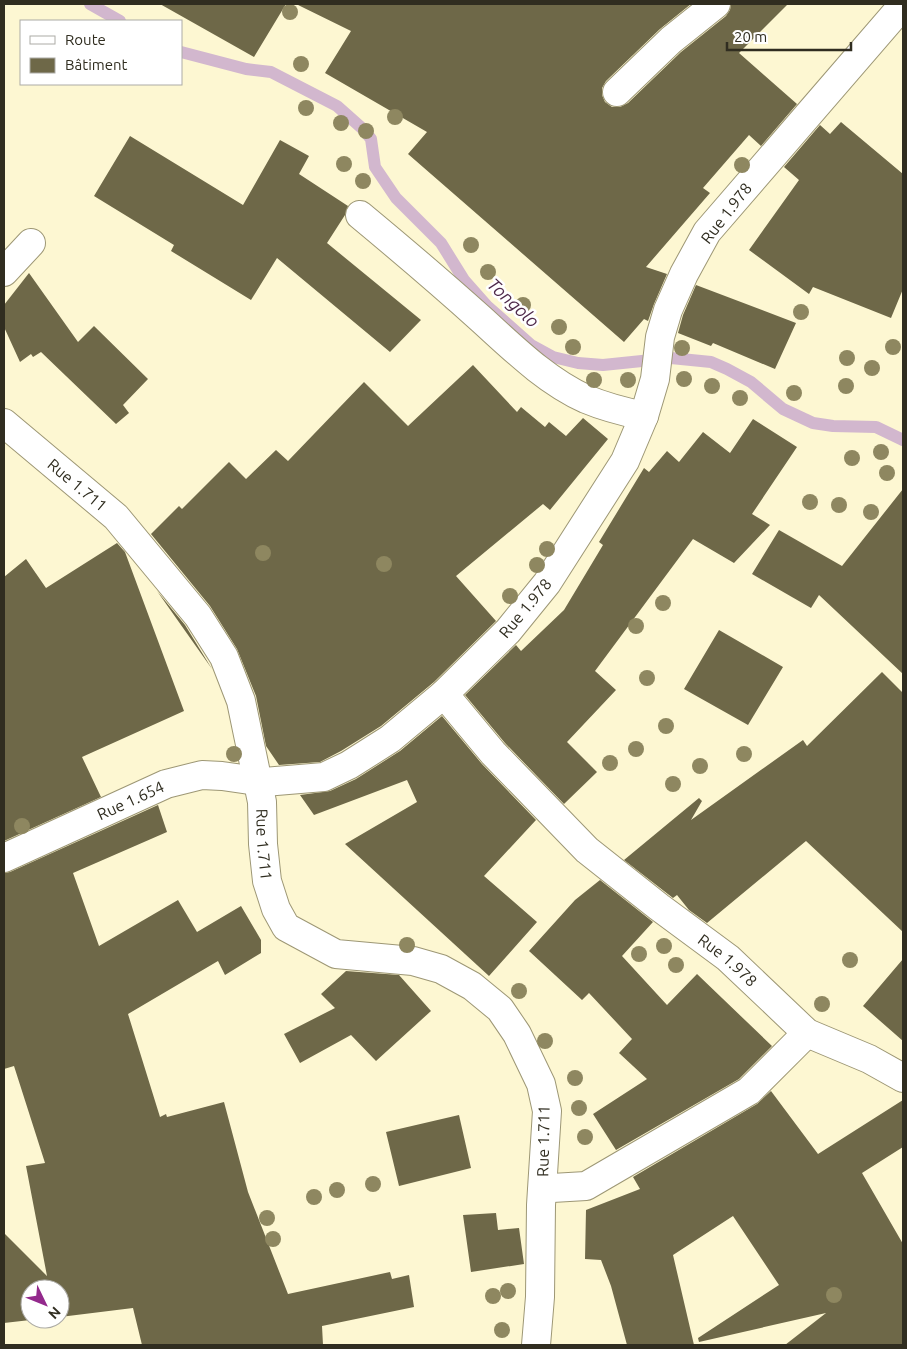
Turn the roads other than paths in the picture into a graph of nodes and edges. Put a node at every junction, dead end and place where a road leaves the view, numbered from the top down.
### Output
1 (716, 4) edge
2 (903, 5) edge
3 (617, 92) dead end
4 (360, 215) dead end
5 (31, 243) dead end
6 (4, 272) edge
7 (644, 416) junction
8 (4, 424) edge
9 (444, 694) junction
10 (261, 782) junction
11 (4, 858) edge
12 (807, 1033) junction
13 (903, 1078) edge
14 (547, 1190) junction
15 (536, 1345) edge

1 - 3 street
2 - 7 street, Rue 1.978
4 - 7 street
5 - 6 street
7 - 9 street, Rue 1.978
8 - 10 street, Rue 1.711
9 - 10 street, Rue 1.654
9 - 12 street, Rue 1.978
10 - 11 street, Rue 1.654
10 - 14 street, Rue 1.711
12 - 13 street, Rue 1.978
12 - 14 street
14 - 15 street, Rue 1.711

